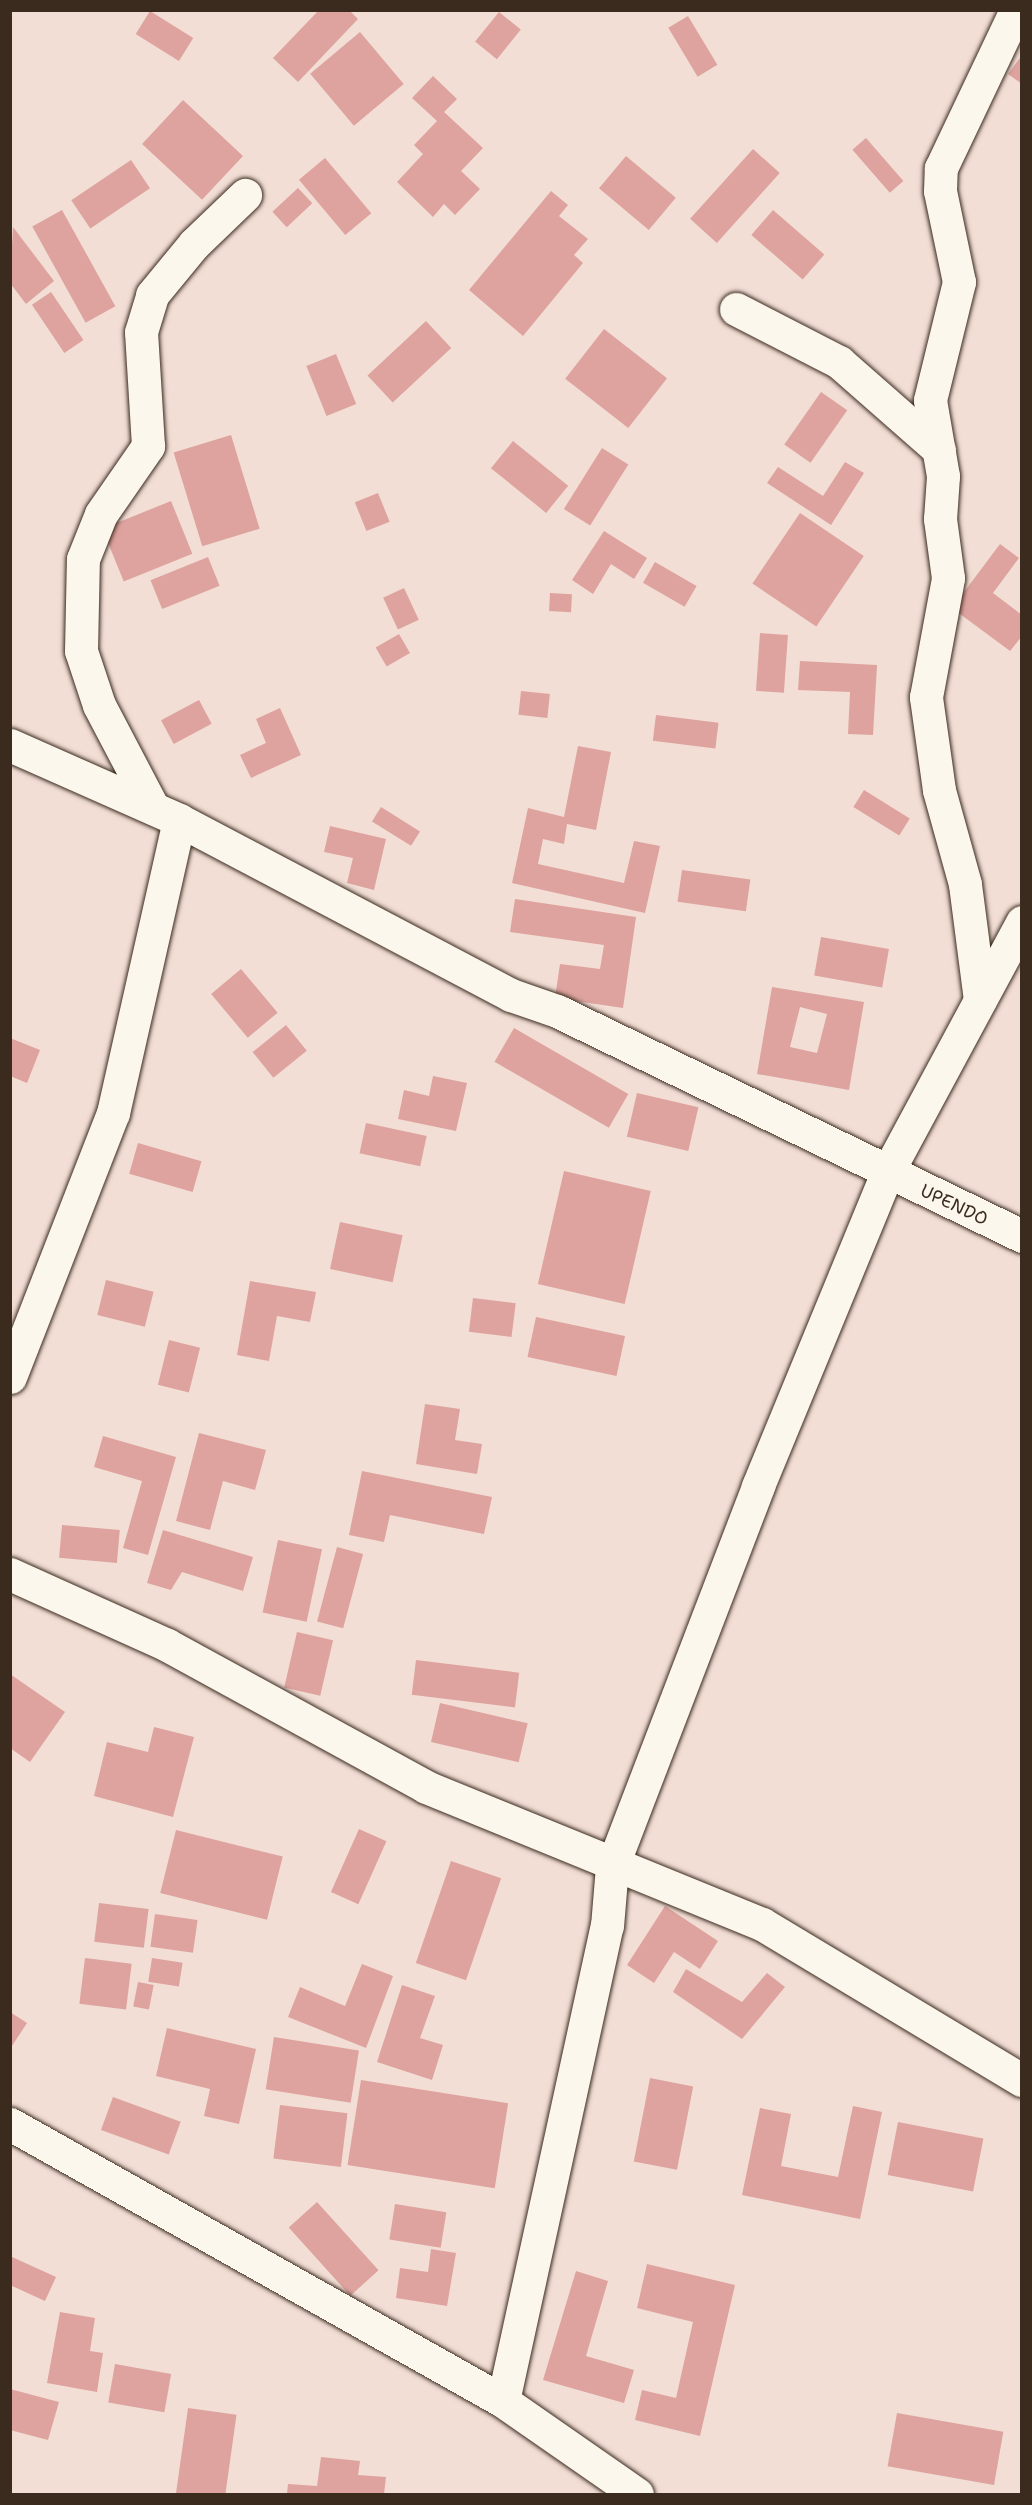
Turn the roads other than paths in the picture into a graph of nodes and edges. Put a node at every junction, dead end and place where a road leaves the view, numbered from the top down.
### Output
1 (1016, 10) edge
2 (245, 195) dead end
3 (736, 309) dead end
4 (939, 450) junction
5 (10, 746) edge
6 (166, 814) junction
7 (1022, 922) edge
8 (980, 1000) junction
9 (887, 1173) junction
10 (1022, 1236) edge
11 (10, 1377) edge
12 (10, 1574) edge
13 (612, 1867) junction
14 (1022, 2080) edge
15 (10, 2124) edge
16 (503, 2401) junction
17 (637, 2494) edge

1 - 4 street
2 - 6 street
3 - 4 street
4 - 8 street
5 - 6 street, UPENDO
6 - 9 street, UPENDO
6 - 11 street
7 - 8 street
8 - 9 street
9 - 10 street, UPENDO
9 - 13 street
12 - 13 street
13 - 14 street
13 - 16 street
15 - 16 street
16 - 17 street

